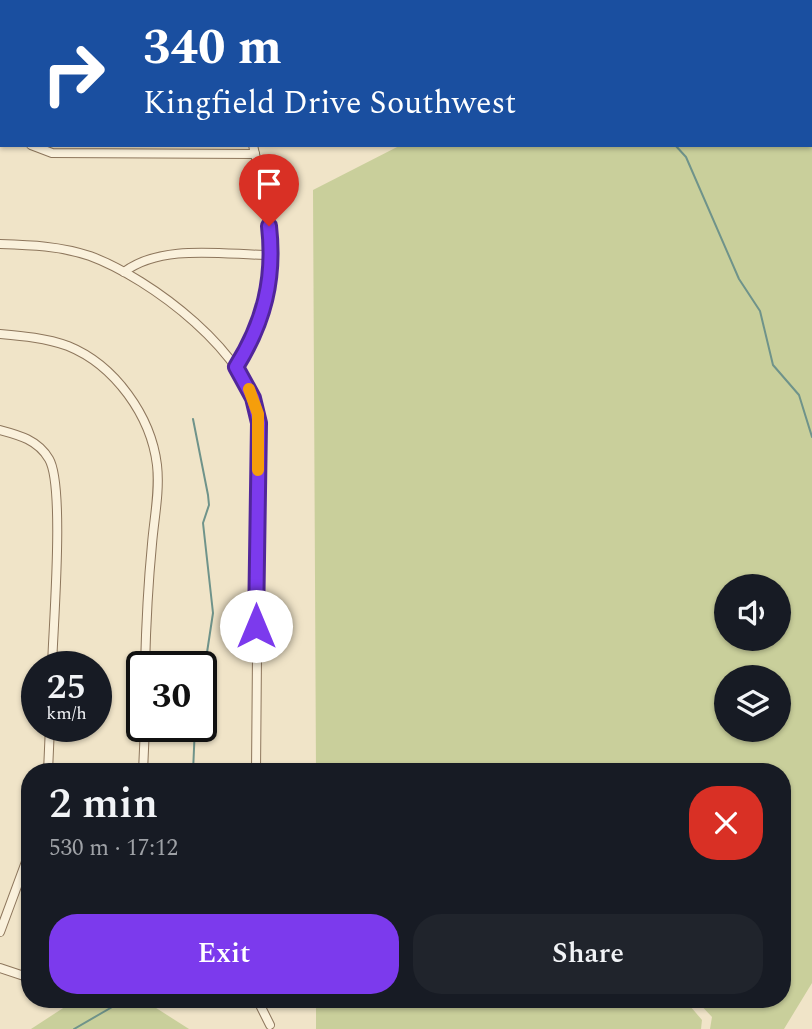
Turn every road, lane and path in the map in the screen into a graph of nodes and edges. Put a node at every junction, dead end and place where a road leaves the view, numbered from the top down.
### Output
1 (36, 147) edge
2 (157, 149) edge
3 (254, 150) edge
4 (0, 244) edge
5 (271, 255) junction
6 (124, 272) junction
7 (0, 334) edge
8 (236, 367) junction
9 (0, 430) edge
10 (52, 651) edge
11 (145, 651) edge
12 (49, 742) edge
13 (144, 742) edge
14 (48, 763) edge
15 (143, 763) edge
16 (256, 763) edge
17 (21, 875) edge
18 (0, 932) edge
19 (0, 968) edge
20 (21, 975) edge
21 (262, 1008) edge
22 (270, 1025) dead end

1 - 2 street
2 - 3 street
3 - 5 street
4 - 6 street
5 - 6 street
5 - 8 street
6 - 8 street
7 - 11 street
8 - 16 street
9 - 10 street
12 - 14 street
13 - 15 street
17 - 18 street
19 - 20 street
21 - 22 street

